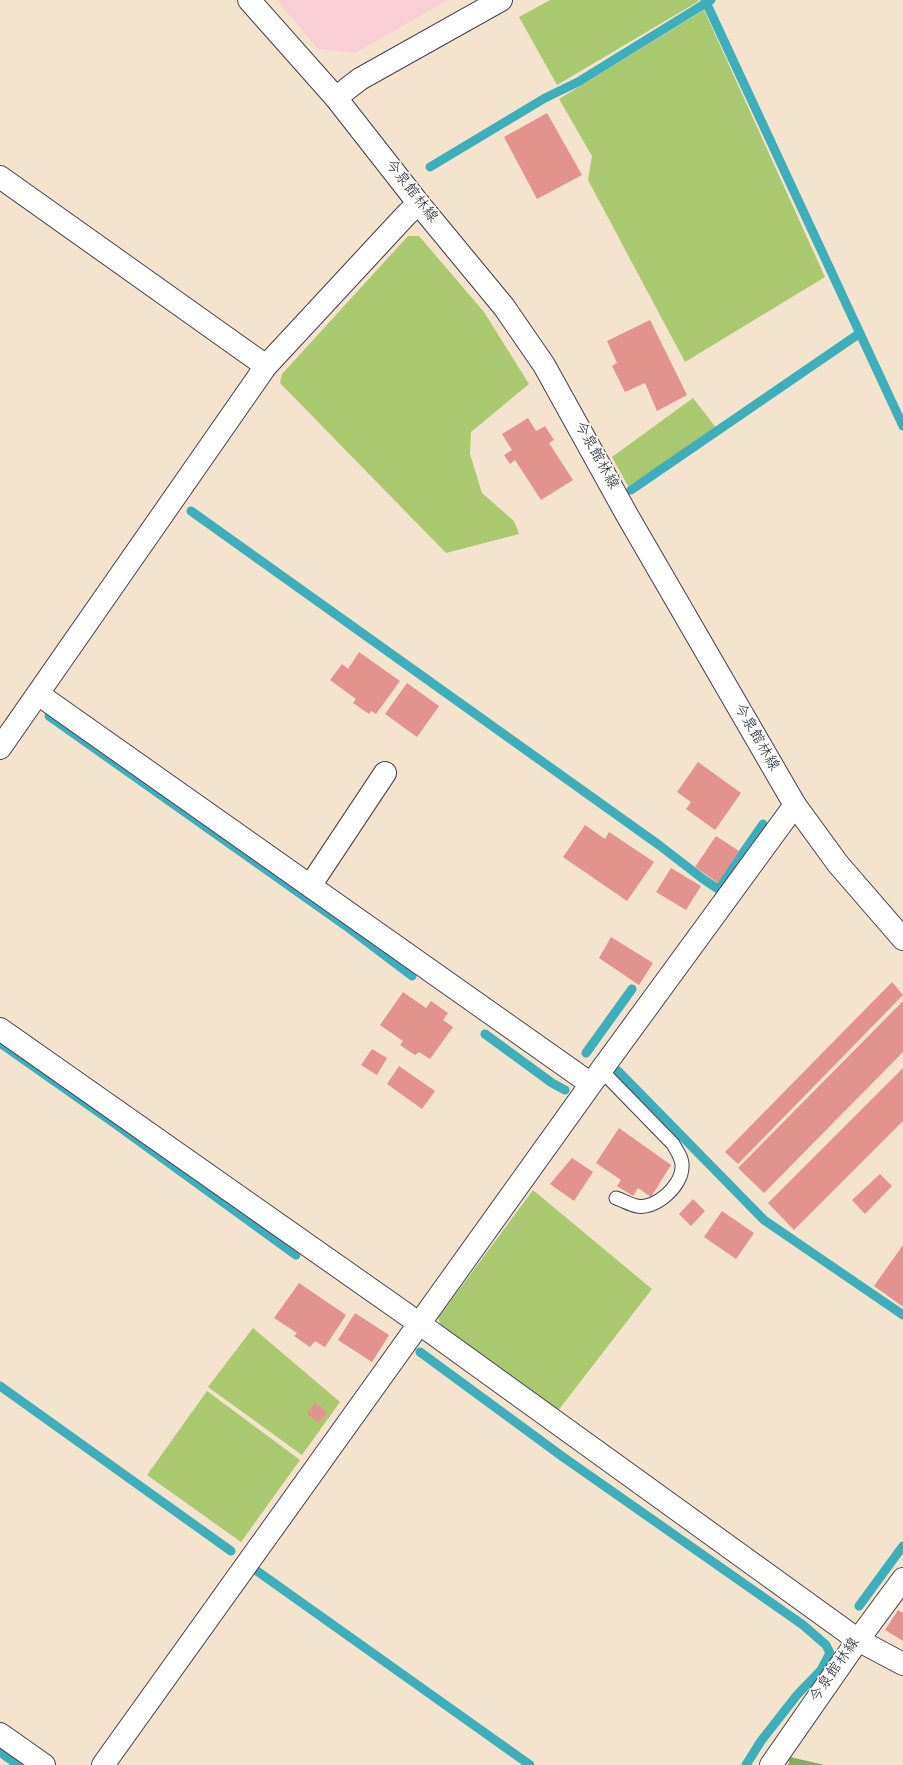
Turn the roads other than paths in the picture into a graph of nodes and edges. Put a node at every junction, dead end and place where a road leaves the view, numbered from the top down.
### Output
1 (249, 0) edge
2 (501, 0) edge
3 (336, 98) junction
4 (0, 178) edge
5 (419, 204) junction
6 (266, 366) junction
7 (38, 694) junction
8 (0, 748) edge
9 (385, 773) dead end
10 (795, 805) junction
11 (310, 886) junction
12 (903, 939) edge
13 (0, 1029) edge
14 (596, 1077) junction
15 (616, 1198) dead end
16 (420, 1324) junction
17 (903, 1579) edge
18 (858, 1640) junction
19 (903, 1664) edge
20 (0, 1734) edge
21 (44, 1765) edge
22 (103, 1765) edge
23 (771, 1765) edge

1 - 3 street, 今泉館林線
2 - 3 street
3 - 5 street, 今泉館林線
4 - 6 street
5 - 6 street
5 - 10 street, 今泉館林線
6 - 7 street
7 - 8 street
7 - 11 street
9 - 11 street
10 - 12 street, 今泉館林線
10 - 14 street
11 - 14 street
13 - 16 street
14 - 15 lane
14 - 16 street
16 - 18 street
16 - 22 street
17 - 18 street, 今泉館林線
18 - 19 street
18 - 23 street, 今泉館林線
20 - 21 street

